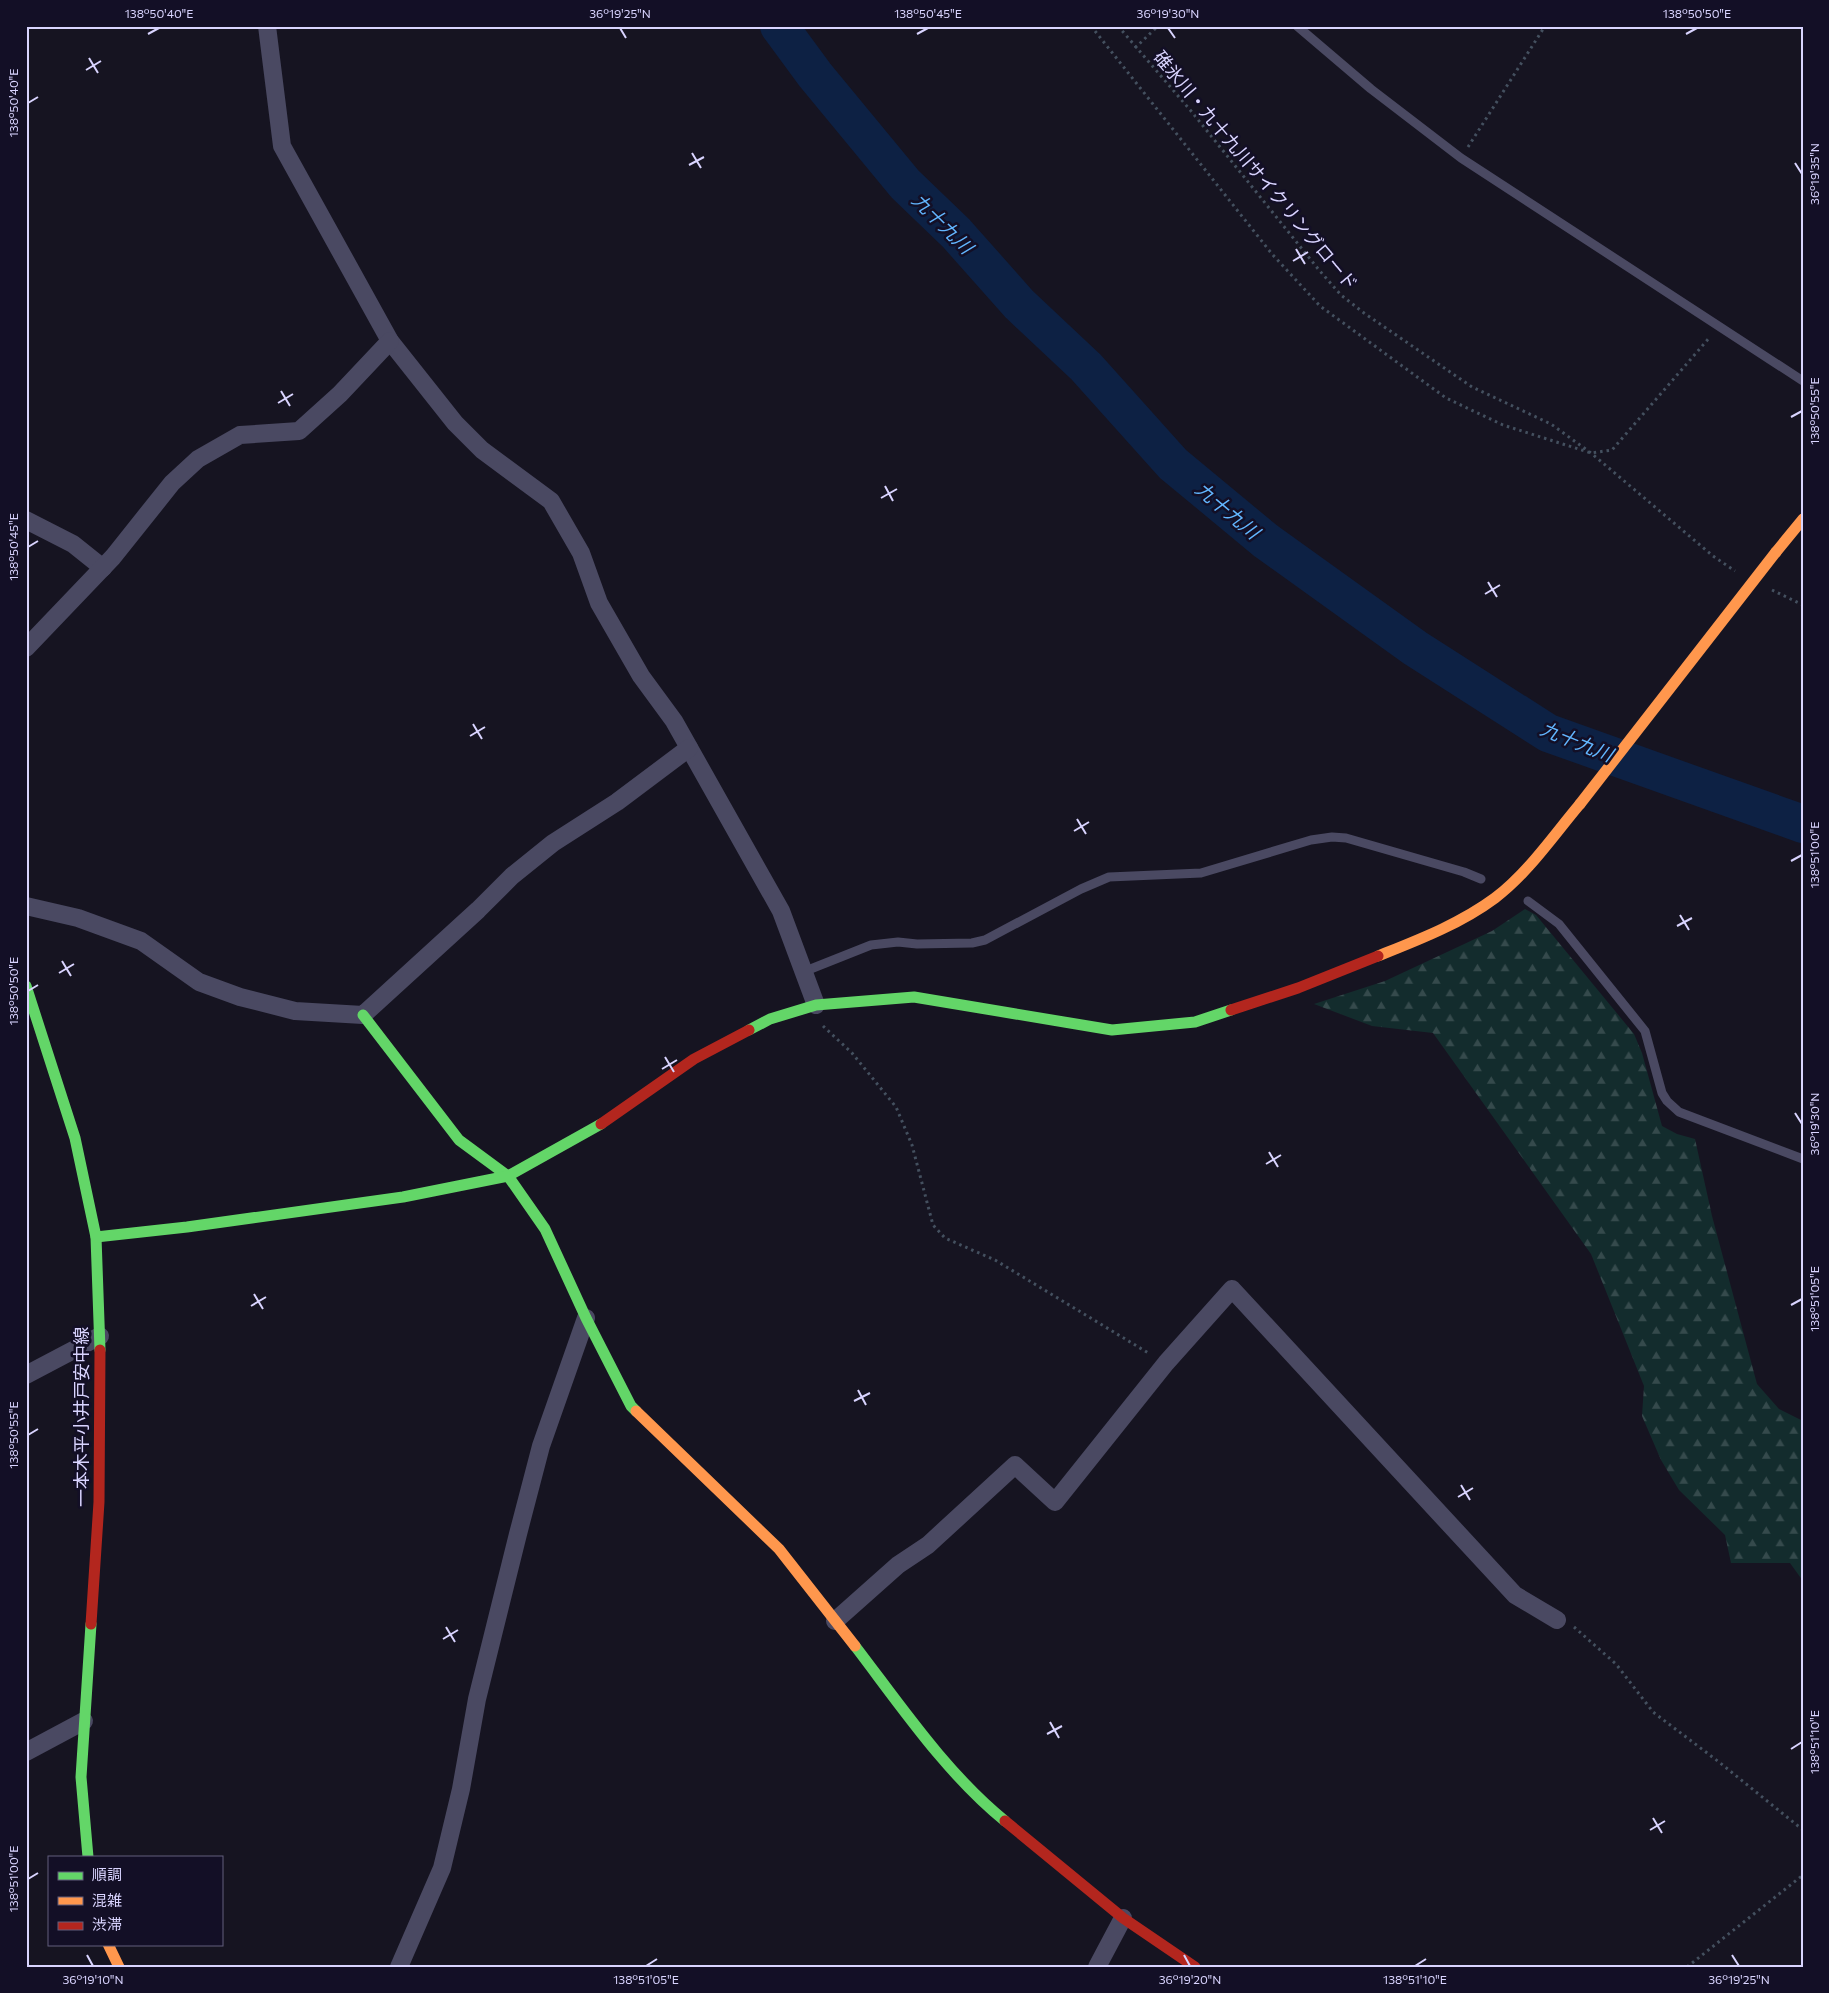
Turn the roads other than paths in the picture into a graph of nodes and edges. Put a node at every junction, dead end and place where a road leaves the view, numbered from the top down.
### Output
1 (267, 26) edge
2 (1297, 26) edge
3 (390, 340) junction
4 (1803, 381) edge
5 (1803, 519) edge
6 (26, 520) edge
7 (103, 568) junction
8 (26, 648) edge
9 (689, 748) junction
10 (1481, 878) dead end
11 (1528, 901) dead end
12 (26, 906) edge
13 (804, 972) junction
14 (26, 986) edge
15 (816, 1004) junction
16 (363, 1015) junction
17 (1803, 1160) edge
18 (508, 1176) junction
19 (96, 1238) junction
20 (586, 1318) junction
21 (100, 1336) junction
22 (26, 1375) edge
23 (1557, 1620) road end
24 (835, 1621) junction
25 (84, 1721) junction
26 (26, 1752) edge
27 (88, 1856) edge
28 (1123, 1918) junction
29 (109, 1946) edge
30 (119, 1967) edge
31 (399, 1967) edge
32 (1097, 1967) edge
33 (1195, 1967) edge

1 - 3 street
2 - 4 lane
3 - 7 street
3 - 9 street
5 - 15 street, bridge
6 - 7 street
7 - 8 street
9 - 13 street
9 - 16 street
10 - 13 lane
11 - 17 lane
12 - 16 street
13 - 15 street
14 - 19 street, 一本木平小井戸安中線
15 - 18 street
16 - 18 street
18 - 19 street
18 - 20 street
19 - 21 street, 一本木平小井戸安中線
20 - 24 street
20 - 31 street
21 - 22 street
21 - 25 street, 一本木平小井戸安中線
23 - 24 street
24 - 28 street
25 - 26 street
25 - 27 street, 一本木平小井戸安中線
28 - 32 street
28 - 33 street
29 - 30 street

